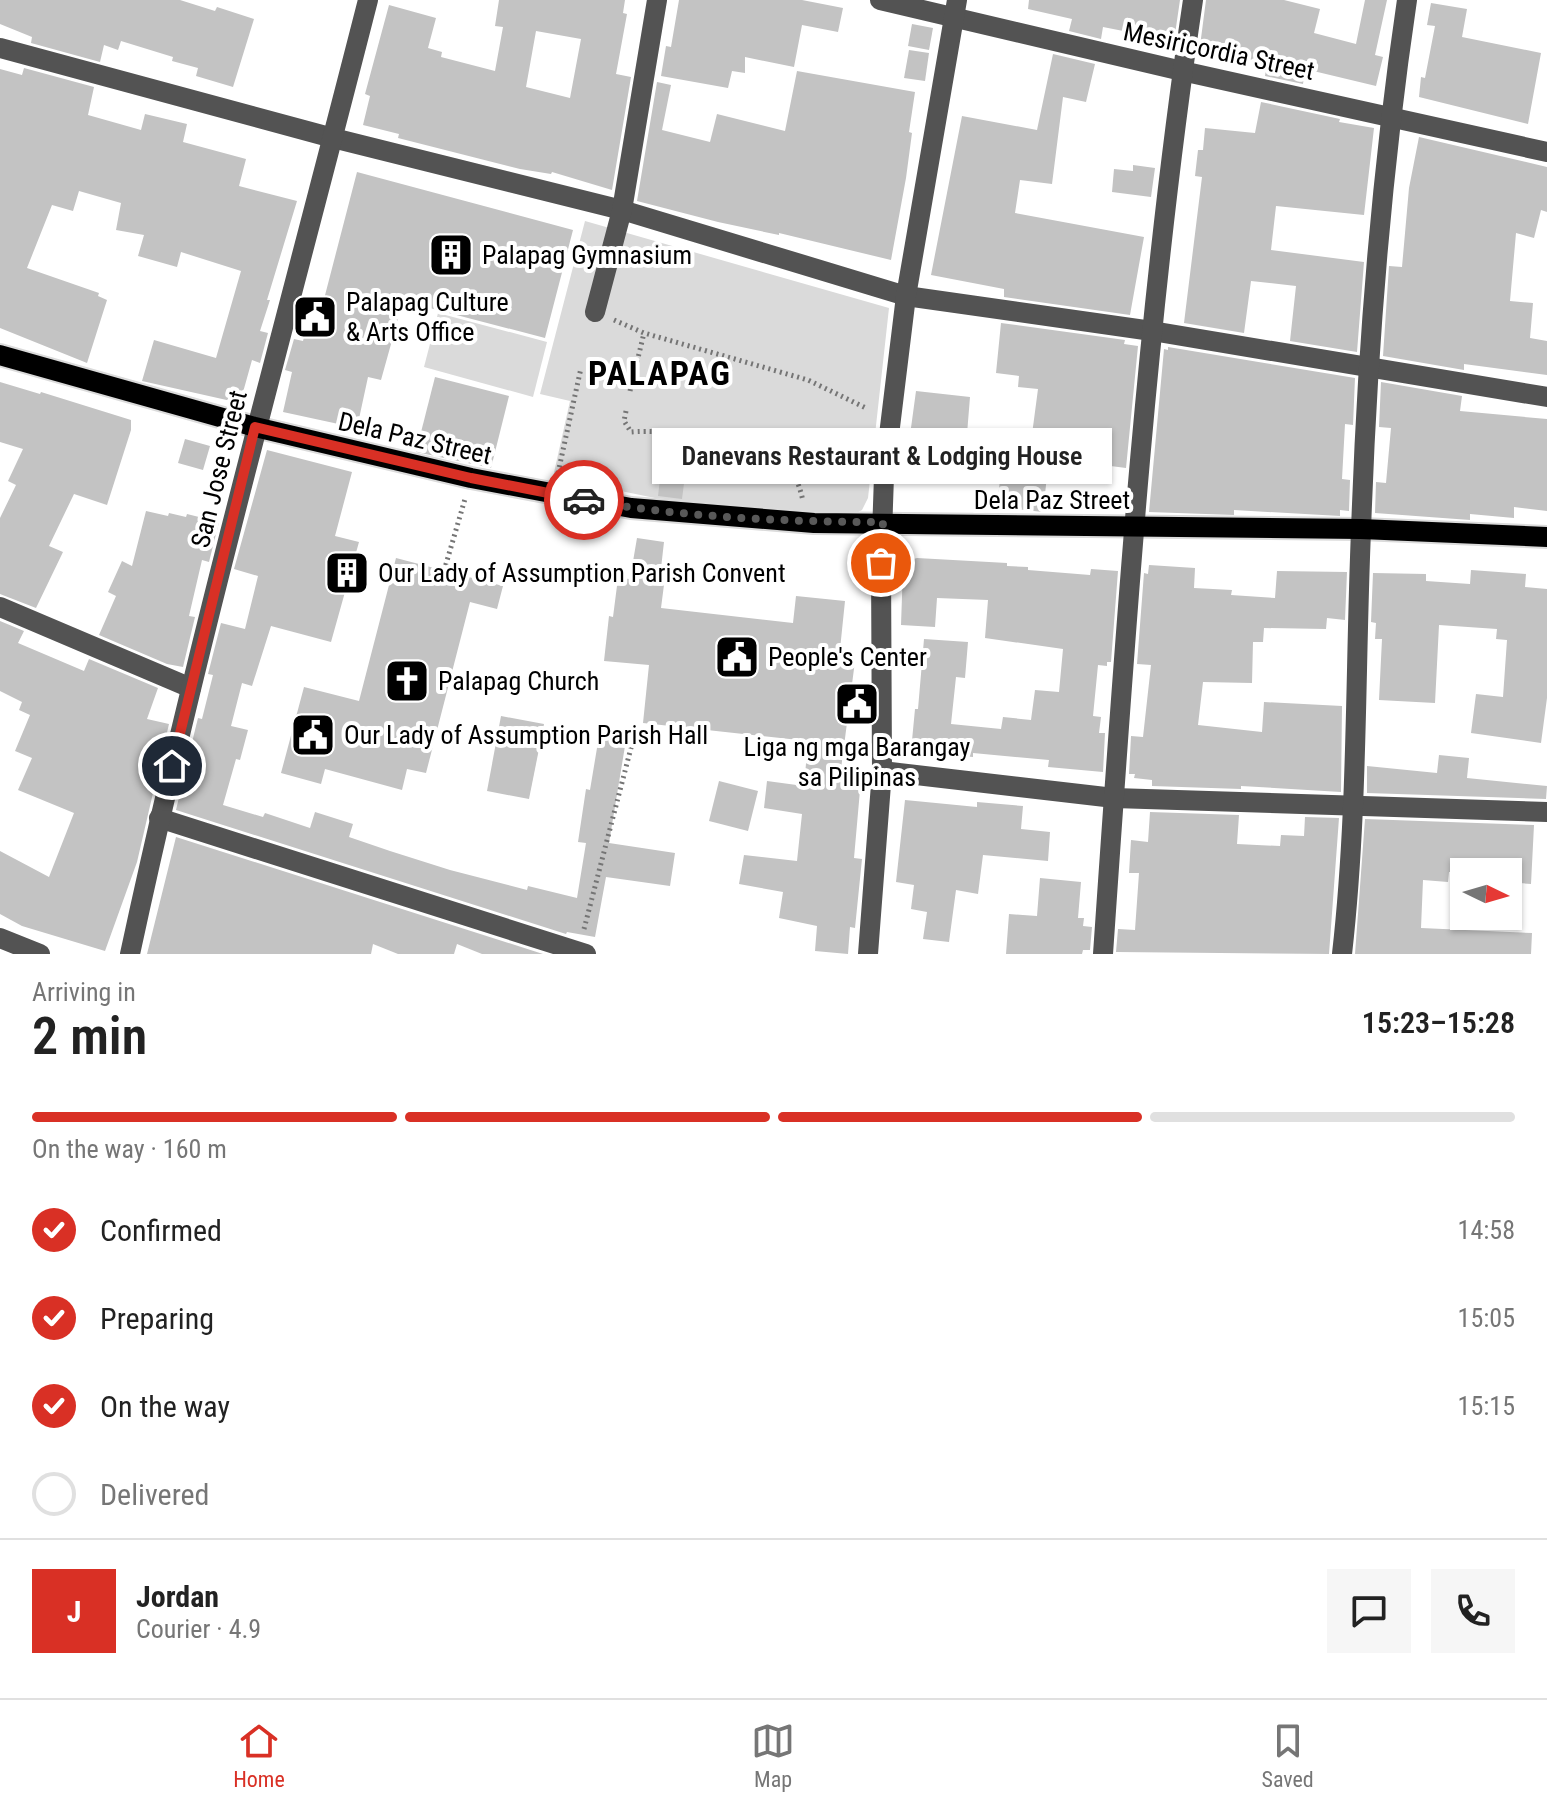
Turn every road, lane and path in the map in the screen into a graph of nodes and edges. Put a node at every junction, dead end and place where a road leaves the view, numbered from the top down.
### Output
1 (368, 0) edge
2 (657, 0) edge
3 (880, 0) edge
4 (1193, 0) edge
5 (1407, 0) edge
6 (955, 9) edge
7 (0, 48) edge
8 (1182, 71) junction
9 (1390, 115) junction
10 (333, 138) junction
11 (1547, 152) edge
12 (622, 210) junction
13 (906, 296) junction
14 (595, 312) joint
15 (1152, 331) junction
16 (644, 333) junction
17 (0, 355) edge
18 (1370, 367) junction
19 (581, 368) dead end
20 (630, 391) dead end
21 (1547, 397) edge
22 (626, 411) dead end
23 (891, 421) junction
24 (255, 427) junction
25 (471, 478) junction
26 (554, 495) junction
27 (799, 521) junction
28 (883, 522) junction
29 (1135, 527) junction
30 (1361, 529) junction
31 (1547, 537) edge
32 (444, 571) dead end
33 (0, 607) edge
34 (191, 688) junction
35 (632, 744) dead end
36 (882, 771) junction
37 (1114, 798) junction
38 (1354, 804) junction
39 (1547, 812) edge
40 (159, 818) junction
41 (0, 938) edge
42 (582, 952) edge
43 (40, 954) edge
44 (130, 954) edge
45 (868, 954) edge
46 (1103, 954) edge
47 (1342, 954) edge

1 - 10 street, San Jose Street
2 - 12 street
3 - 6 street, Mesiricordia Street
4 - 8 street
5 - 9 street
6 - 8 street, Mesiricordia Street
6 - 13 street
7 - 10 street
8 - 9 street, Mesiricordia Street
8 - 15 street
9 - 11 street, Mesiricordia Street
9 - 18 street
10 - 12 street
10 - 24 street, San Jose Street
12 - 13 street
12 - 14 street
13 - 15 street
13 - 23 street
14 - 16 path
15 - 18 street
15 - 29 street
16 - 20 path
16 - 23 path
17 - 24 main road, Dela Paz Street
18 - 21 street
18 - 30 street
19 - 26 path
22 - 27 path
23 - 28 street
24 - 25 main road, Dela Paz Street
24 - 34 street, San Jose Street
25 - 26 main road, Dela Paz Street
25 - 32 path
26 - 27 main road, Dela Paz Street
27 - 28 main road, Dela Paz Street
28 - 29 main road, Dela Paz Street
28 - 36 street
29 - 30 main road, Dela Paz Street
29 - 37 street
30 - 31 main road, Dela Paz Street
30 - 38 street
33 - 34 street
34 - 40 street, San Jose Street
35 - 42 path
36 - 37 street
36 - 45 street
37 - 38 street
37 - 46 street
38 - 39 street
38 - 47 street
40 - 42 street
40 - 44 street, San Jose Street
41 - 43 street

